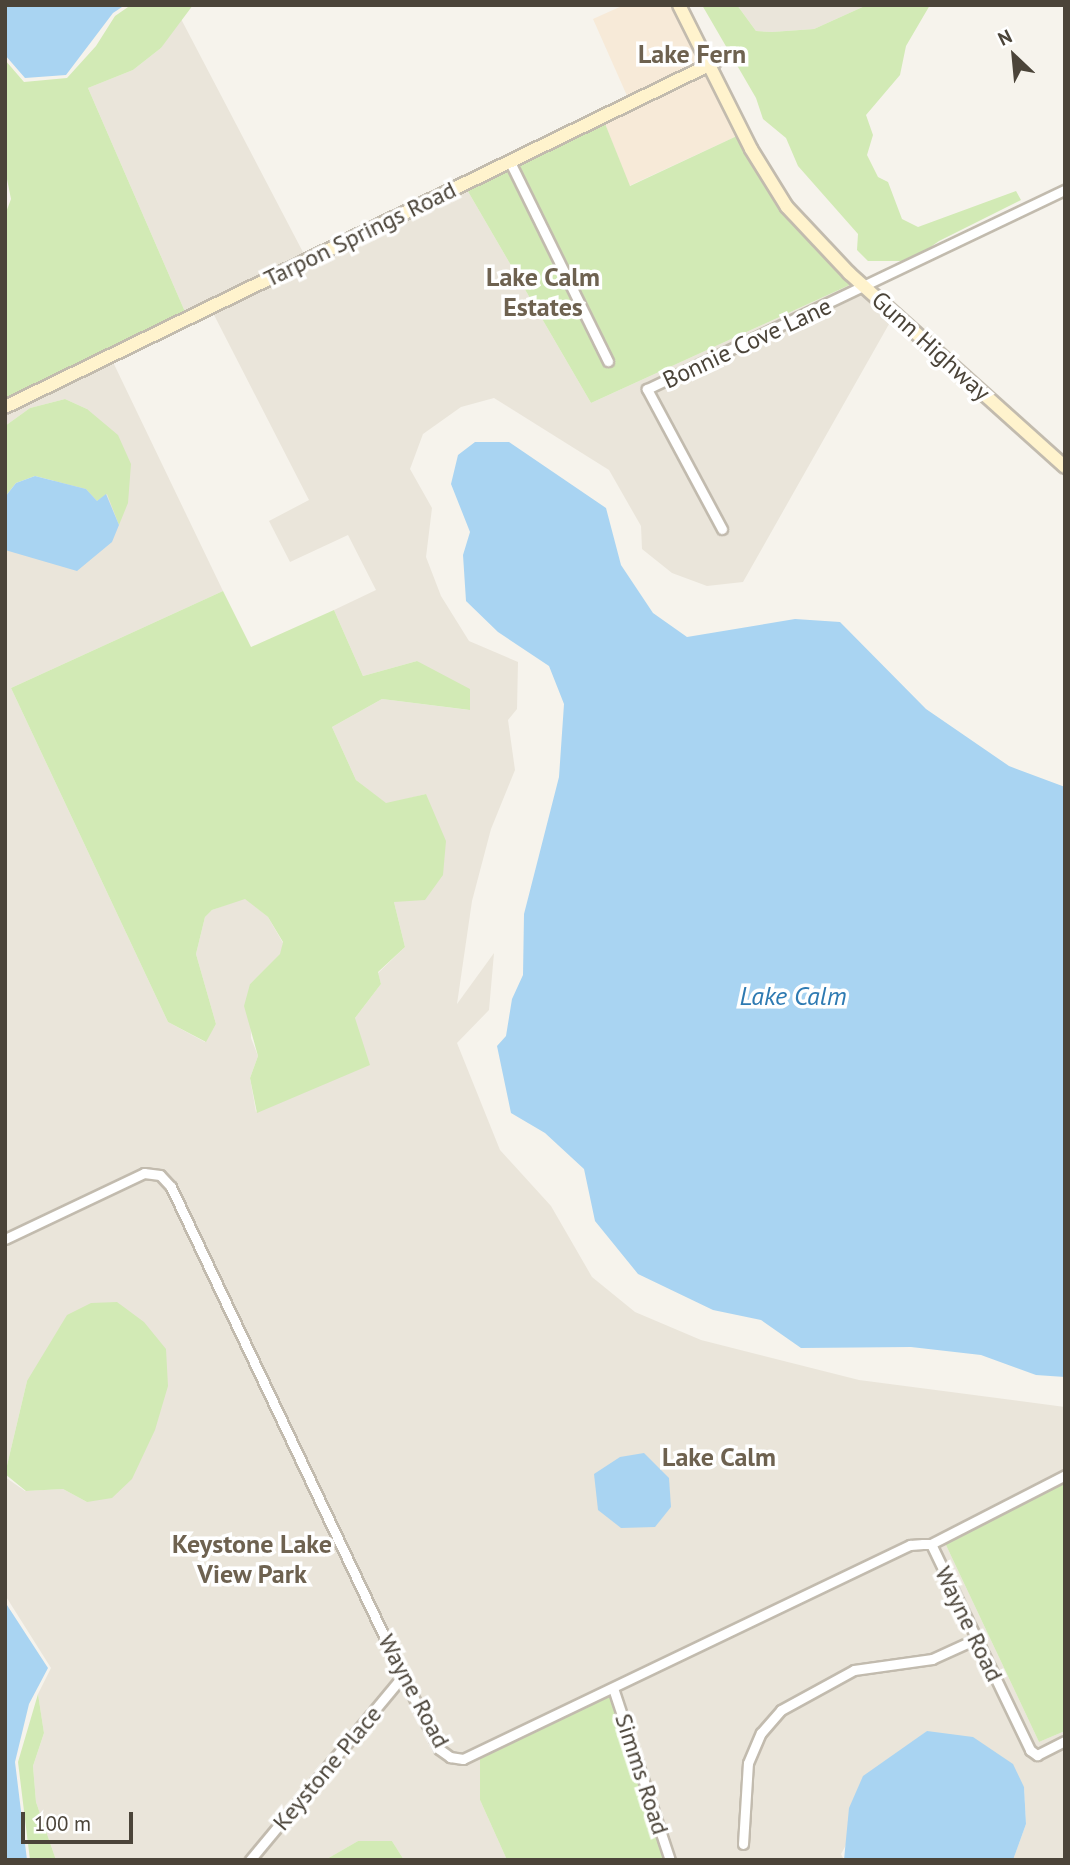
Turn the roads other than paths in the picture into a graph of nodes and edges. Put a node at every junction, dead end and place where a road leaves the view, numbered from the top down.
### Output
1 (679, 5) edge
2 (685, 5) edge
3 (712, 64) junction
4 (510, 162) junction
5 (1065, 190) edge
6 (865, 288) junction
7 (608, 361) dead end
8 (5, 407) edge
9 (1065, 467) edge
10 (722, 529) dead end
11 (5, 1239) edge
12 (1065, 1475) edge
13 (931, 1544) junction
14 (976, 1639) junction
15 (403, 1676) junction
16 (613, 1688) junction
17 (1065, 1741) edge
18 (743, 1844) dead end
19 (250, 1860) edge
20 (670, 1860) edge

1 - 3 main road, Gunn Highway
2 - 3 main road, Gunn Highway
3 - 4 main road, Tarpon Springs Road
3 - 6 main road, Gunn Highway
4 - 7 street
4 - 8 main road, Tarpon Springs Road
5 - 6 street, Bonnie Cove Lane
6 - 9 main road, Gunn Highway
6 - 10 street, Bonnie Cove Lane
11 - 15 street, Wayne Road
12 - 13 street
13 - 14 street, Wayne Road
13 - 16 street, Wayne Road
14 - 17 street, Wayne Road
14 - 18 street
15 - 16 street, Wayne Road
15 - 19 street, Keystone Place
16 - 20 street, Simms Road

